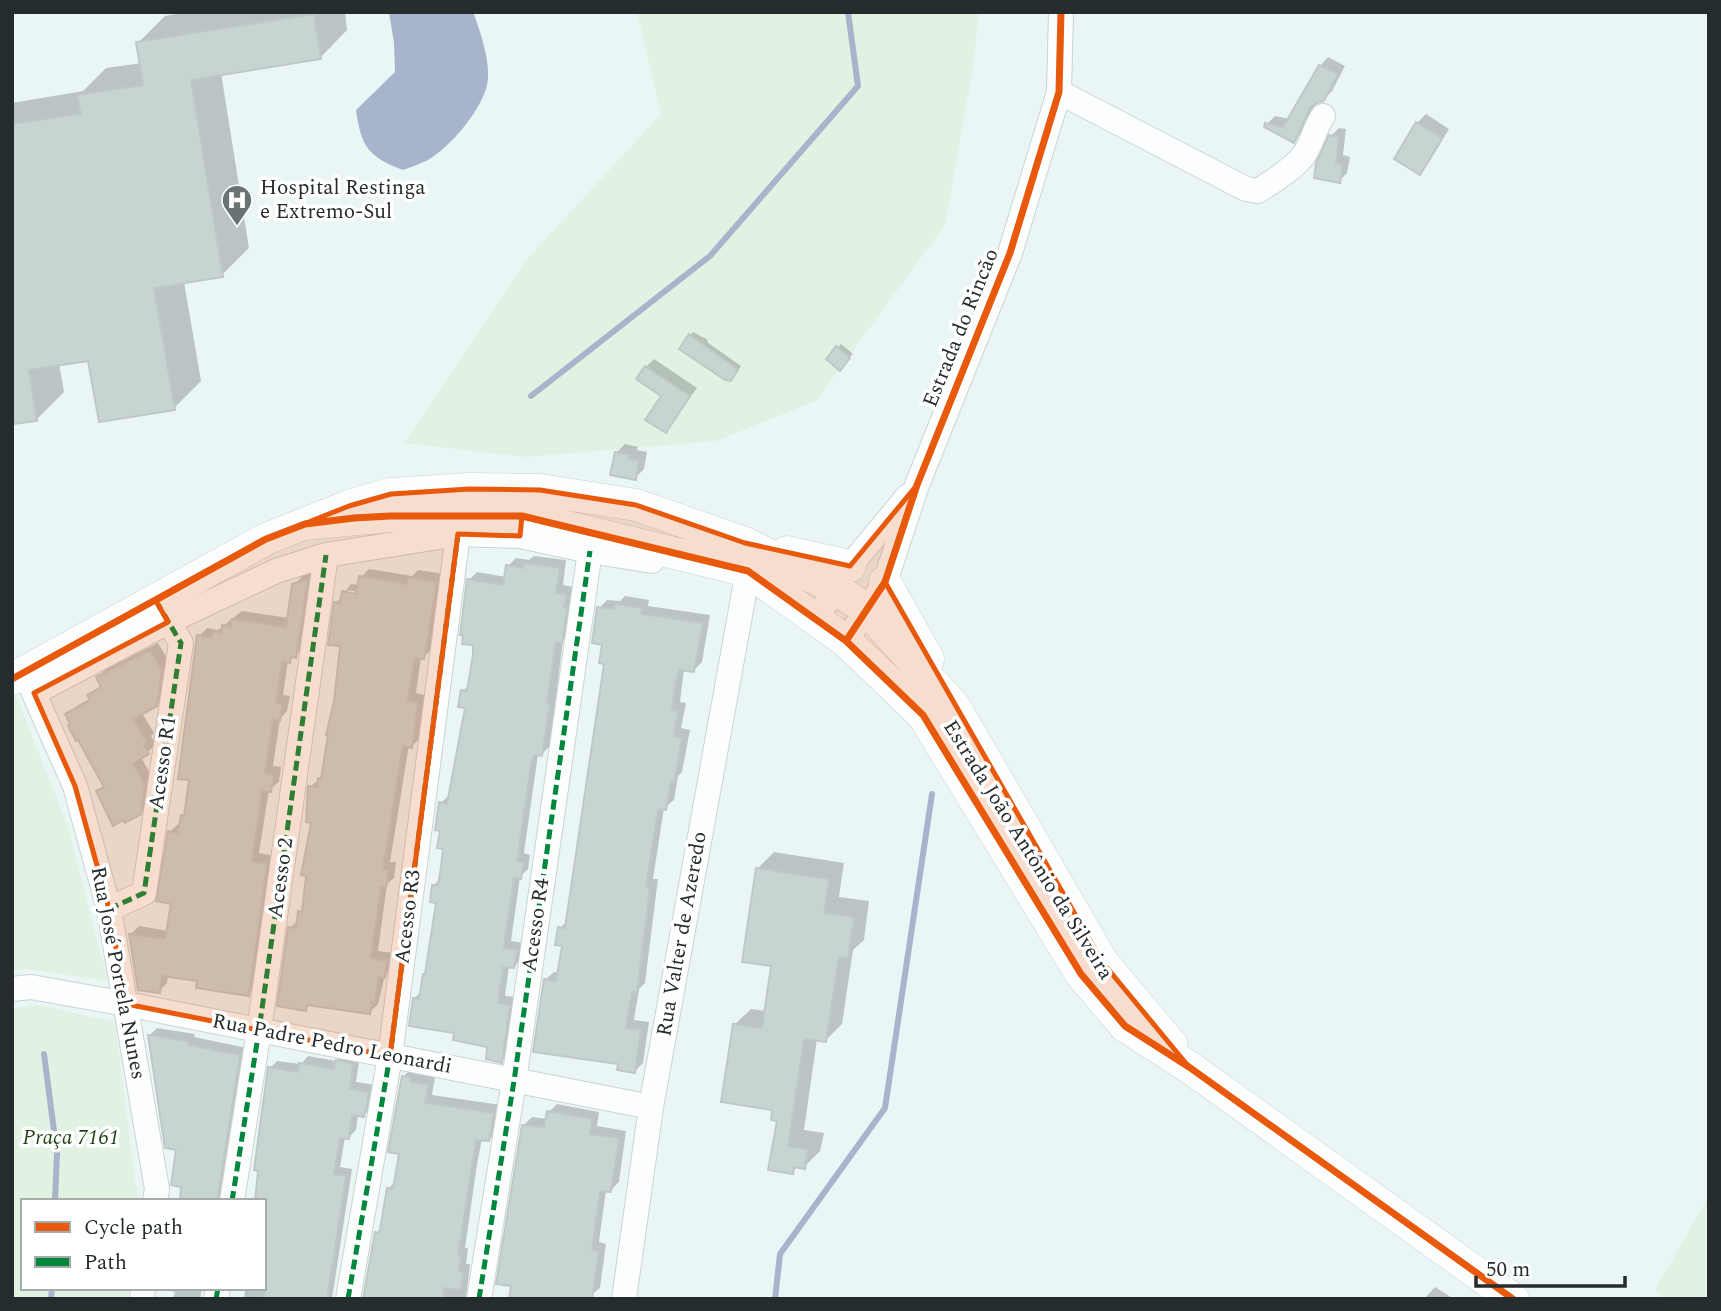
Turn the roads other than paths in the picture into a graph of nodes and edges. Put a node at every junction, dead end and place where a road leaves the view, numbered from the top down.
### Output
1 (1061, 12) edge
2 (1059, 92) junction
3 (1323, 116) dead end
4 (917, 485) junction
5 (305, 524) junction
6 (521, 526) junction
7 (458, 534) junction
8 (266, 539) junction
9 (590, 551) junction
10 (326, 555) junction
11 (742, 560) junction
12 (276, 571) junction
13 (843, 578) junction
14 (885, 582) junction
15 (866, 609) junction
16 (162, 611) junction
17 (817, 619) junction
18 (846, 641) junction
19 (24, 682) edge
20 (954, 706) junction
21 (109, 909) junction
22 (12, 989) edge
23 (126, 1004) junction
24 (259, 1030) junction
25 (390, 1056) junction
26 (1189, 1067) junction
27 (514, 1081) junction
28 (651, 1107) junction
29 (155, 1199) edge
30 (232, 1199) edge
31 (348, 1299) edge
32 (480, 1299) edge
33 (624, 1299) edge
34 (1514, 1299) edge

1 - 2 street, Estrada do Rincão
2 - 3 street
2 - 4 street, Estrada do Rincão
4 - 13 street, Estrada do Rincão
4 - 14 street, Estrada do Rincão
5 - 6 main road, Estrada João Antônio da Silveira
5 - 8 main road, Estrada João Antônio da Silveira
5 - 11 main road, Estrada João Antônio da Silveira
6 - 7 street, Estrada João Antônio da Silveira
6 - 9 street, Estrada João Antônio da Silveira
6 - 11 main road, Estrada João Antônio da Silveira
7 - 10 street, Estrada João Antônio da Silveira
7 - 25 street, Acesso R3
8 - 12 street
8 - 16 main road, Estrada João Antônio da Silveira
9 - 11 street, Estrada João Antônio da Silveira
9 - 27 street, Acesso R4
10 - 12 street, Estrada João Antônio da Silveira
10 - 24 street, Acesso 2
11 - 13 main road
11 - 17 main road, Estrada João Antônio da Silveira
11 - 28 street, Rua Valter de Azeredo
12 - 16 street, Estrada João Antônio da Silveira
13 - 15 main road, Estrada João Antônio da Silveira
13 - 17 street, Estrada do Rincão
14 - 15 street, Estrada do Rincão
14 - 20 main road
15 - 18 street, Estrada do Rincão
15 - 20 main road, Estrada João Antônio da Silveira
16 - 19 main road, Estrada João Antônio da Silveira
16 - 21 street, Acesso R1
17 - 18 main road, Estrada João Antônio da Silveira
18 - 26 main road, Estrada João Antônio da Silveira
19 - 21 street, Rua José Portela Nunes
20 - 26 main road, Estrada João Antônio da Silveira
21 - 23 street, Rua José Portela Nunes
22 - 23 street, Rua Padre Pedro Leonardi
23 - 24 street, Rua Padre Pedro Leonardi
23 - 29 street, Rua José Portela Nunes
24 - 25 street, Rua Padre Pedro Leonardi
24 - 30 street, Acesso 2
25 - 27 street, Rua Padre Pedro Leonardi
25 - 31 street, Acesso R3
26 - 34 main road, Estrada João Antônio da Silveira
27 - 28 street, Rua Padre Pedro Leonardi
27 - 32 street, Acesso R4
28 - 33 street, Rua Valter de Azeredo

